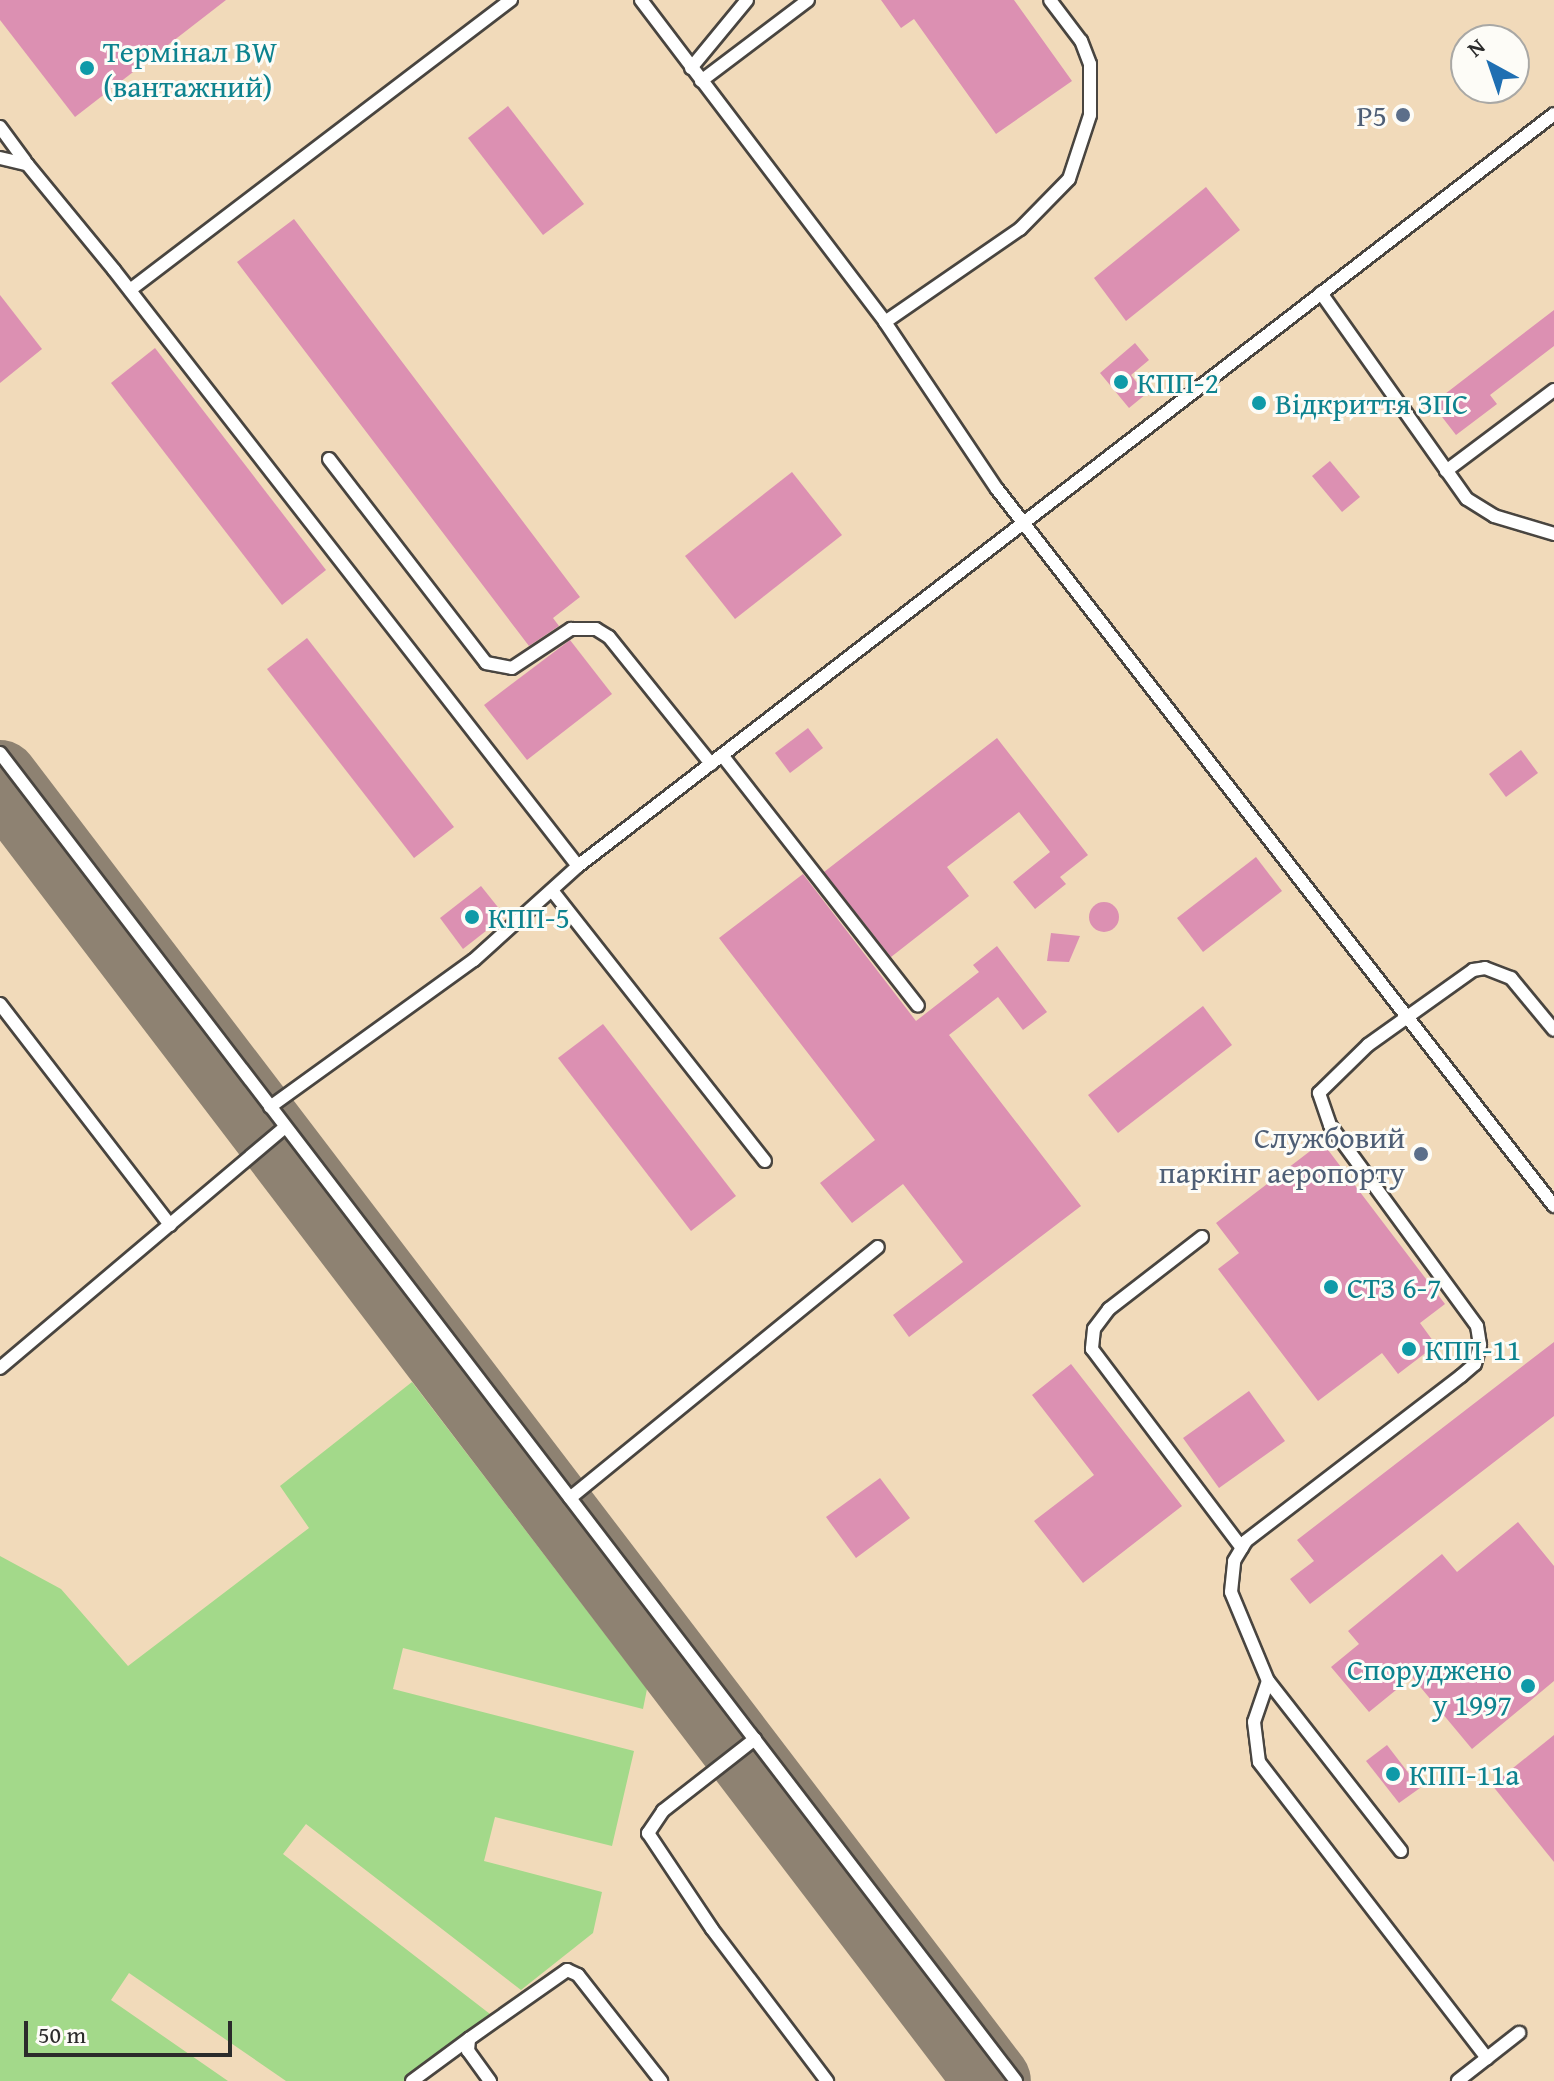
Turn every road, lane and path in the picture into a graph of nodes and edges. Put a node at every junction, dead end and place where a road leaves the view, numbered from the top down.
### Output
1 (511, 0) edge
2 (641, 0) edge
3 (747, 0) edge
4 (808, 0) edge
5 (1050, 0) edge
6 (691, 68) junction
7 (701, 81) junction
8 (1554, 114) edge
9 (0, 127) edge
10 (0, 158) edge
11 (27, 164) junction
12 (130, 290) junction
13 (1321, 293) junction
14 (885, 322) junction
15 (1554, 390) edge
16 (329, 459) dead end
17 (1446, 471) junction
18 (1023, 522) junction
19 (1554, 534) edge
20 (0, 753) edge
21 (722, 755) junction
22 (711, 764) junction
23 (578, 866) junction
24 (554, 893) junction
25 (0, 1004) edge
26 (918, 1006) dead end
27 (1406, 1016) junction
28 (1554, 1030) edge
29 (270, 1107) junction
30 (285, 1127) junction
31 (765, 1161) dead end
32 (1554, 1206) edge
33 (170, 1225) junction
34 (1202, 1237) dead end
35 (878, 1247) dead end
36 (0, 1368) edge
37 (570, 1498) junction
38 (1242, 1548) junction
39 (1268, 1681) junction
40 (755, 1739) junction
41 (1401, 1851) dead end
42 (1519, 2033) dead end
43 (469, 2039) junction
44 (1487, 2058) junction
45 (412, 2081) edge
46 (490, 2081) edge
47 (661, 2081) edge
48 (827, 2081) edge
49 (1016, 2081) edge
50 (1458, 2081) edge

1 - 12 lane
2 - 6 lane
3 - 6 lane
4 - 7 lane
5 - 14 lane
6 - 7 lane
7 - 14 lane
8 - 13 lane
9 - 11 lane
10 - 11 lane
11 - 12 lane
12 - 23 lane
13 - 17 lane
13 - 18 lane
14 - 18 lane
15 - 17 lane
16 - 22 lane
17 - 19 lane
18 - 21 lane
18 - 27 lane
20 - 29 lane
21 - 22 lane
21 - 26 lane
22 - 23 lane
23 - 24 lane
24 - 29 lane
24 - 31 lane
25 - 33 lane
27 - 28 lane
27 - 32 lane
27 - 38 lane
29 - 30 lane
30 - 33 lane
30 - 37 lane
33 - 36 lane
34 - 38 lane
35 - 37 lane
37 - 40 lane
38 - 39 lane
39 - 41 lane
39 - 44 lane
40 - 48 lane
40 - 49 lane
42 - 44 lane
43 - 45 lane
43 - 46 lane
43 - 47 lane
44 - 50 lane

